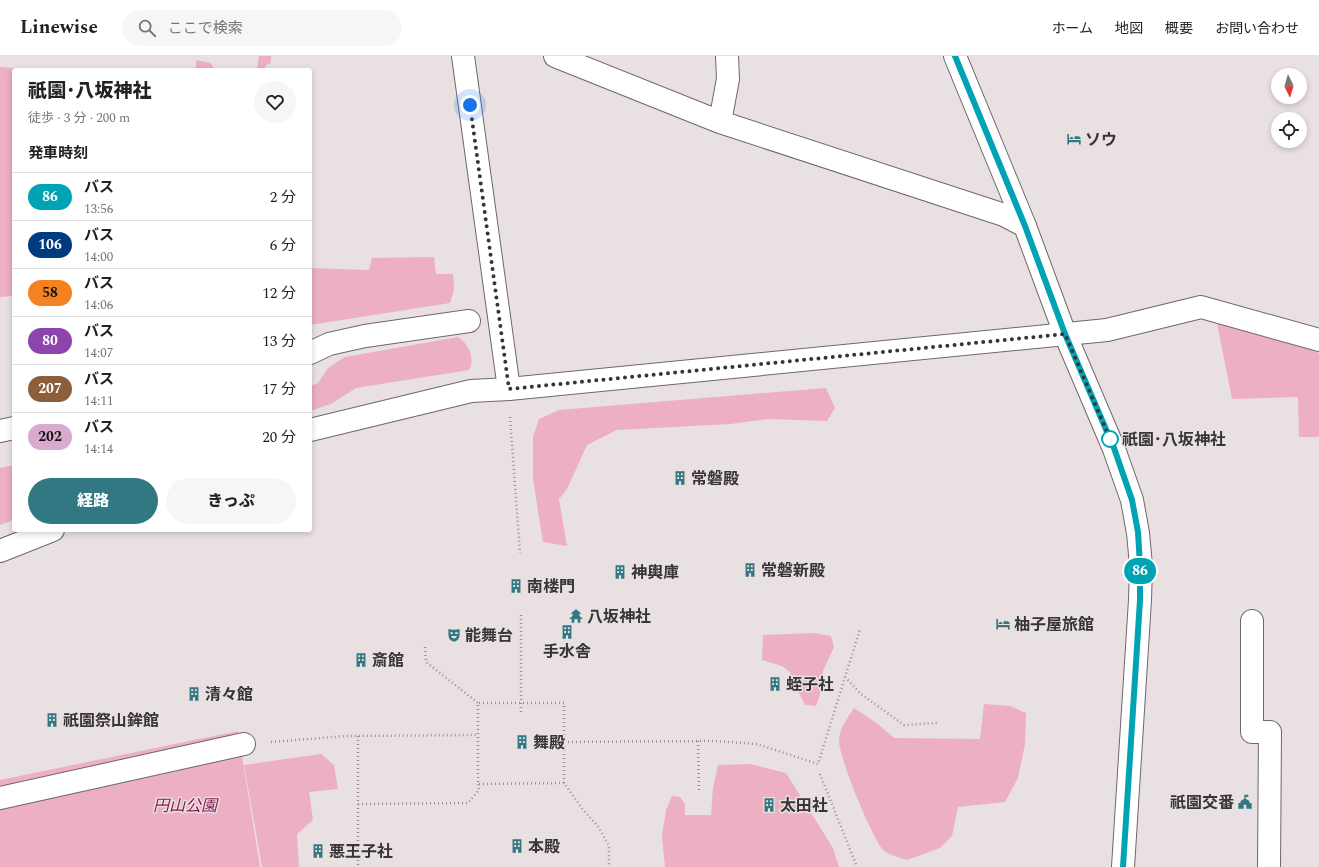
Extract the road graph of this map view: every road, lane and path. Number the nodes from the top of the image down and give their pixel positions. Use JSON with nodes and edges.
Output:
{"nodes":[{"id":1,"x":464,"y":56,"type":"edge"},
{"id":2,"x":555,"y":56,"type":"edge"},
{"id":3,"x":727,"y":56,"type":"edge"},
{"id":4,"x":955,"y":56,"type":"edge"},
{"id":5,"x":720,"y":122,"type":"junction"},
{"id":6,"x":1025,"y":226,"type":"junction"},
{"id":7,"x":469,"y":321,"type":"dead end"},
{"id":8,"x":1065,"y":334,"type":"junction"},
{"id":9,"x":1319,"y":340,"type":"edge"},
{"id":10,"x":312,"y":352,"type":"edge"},
{"id":11,"x":509,"y":389,"type":"junction"},
{"id":12,"x":12,"y":428,"type":"edge"},
{"id":13,"x":312,"y":430,"type":"edge"},
{"id":14,"x":0,"y":431,"type":"edge"},
{"id":15,"x":49,"y":532,"type":"edge"},
{"id":16,"x":0,"y":551,"type":"edge"},
{"id":17,"x":520,"y":553,"type":"dead end"},
{"id":18,"x":521,"y":615,"type":"dead end"},
{"id":19,"x":1252,"y":621,"type":"dead end"},
{"id":20,"x":860,"y":629,"type":"dead end"},
{"id":21,"x":425,"y":648,"type":"dead end"},
{"id":22,"x":845,"y":677,"type":"junction"},
{"id":23,"x":521,"y":703,"type":"junction"},
{"id":24,"x":478,"y":704,"type":"junction"},
{"id":25,"x":521,"y":714,"type":"dead end"},
{"id":26,"x":936,"y":723,"type":"dead end"},
{"id":27,"x":478,"y":735,"type":"junction"},
{"id":28,"x":358,"y":736,"type":"junction"},
{"id":29,"x":698,"y":741,"type":"junction"},
{"id":30,"x":564,"y":742,"type":"junction"},
{"id":31,"x":244,"y":744,"type":"joint"},
{"id":32,"x":820,"y":774,"type":"dead end"},
{"id":33,"x":564,"y":783,"type":"junction"},
{"id":34,"x":478,"y":784,"type":"junction"},
{"id":35,"x":698,"y":792,"type":"dead end"},
{"id":36,"x":0,"y":798,"type":"edge"},
{"id":37,"x":358,"y":804,"type":"junction"},
{"id":38,"x":358,"y":867,"type":"edge"},
{"id":39,"x":609,"y":867,"type":"edge"},
{"id":40,"x":857,"y":867,"type":"edge"},
{"id":41,"x":1123,"y":867,"type":"edge"},
{"id":42,"x":1269,"y":867,"type":"edge"}],
"edges":[{"from":1,"to":11,"type":"street"},
{"from":2,"to":5,"type":"street"},
{"from":3,"to":5,"type":"street"},
{"from":4,"to":6,"type":"street"},
{"from":5,"to":6,"type":"street"},
{"from":6,"to":8,"type":"street"},
{"from":7,"to":10,"type":"street"},
{"from":8,"to":9,"type":"street"},
{"from":8,"to":11,"type":"street"},
{"from":8,"to":41,"type":"street"},
{"from":11,"to":13,"type":"street"},
{"from":11,"to":17,"type":"path"},
{"from":12,"to":14,"type":"street"},
{"from":15,"to":16,"type":"street"},
{"from":18,"to":23,"type":"path"},
{"from":19,"to":42,"type":"street"},
{"from":20,"to":22,"type":"path"},
{"from":21,"to":24,"type":"path"},
{"from":22,"to":26,"type":"path"},
{"from":22,"to":29,"type":"path"},
{"from":23,"to":24,"type":"path"},
{"from":23,"to":25,"type":"path"},
{"from":23,"to":30,"type":"path"},
{"from":24,"to":27,"type":"path"},
{"from":27,"to":28,"type":"path"},
{"from":27,"to":34,"type":"path"},
{"from":28,"to":31,"type":"path"},
{"from":28,"to":37,"type":"path"},
{"from":29,"to":30,"type":"path"},
{"from":29,"to":35,"type":"path"},
{"from":30,"to":33,"type":"path"},
{"from":31,"to":36,"type":"street"},
{"from":32,"to":40,"type":"path"},
{"from":33,"to":34,"type":"path"},
{"from":33,"to":39,"type":"path"},
{"from":34,"to":37,"type":"path"},
{"from":37,"to":38,"type":"path"}]}
